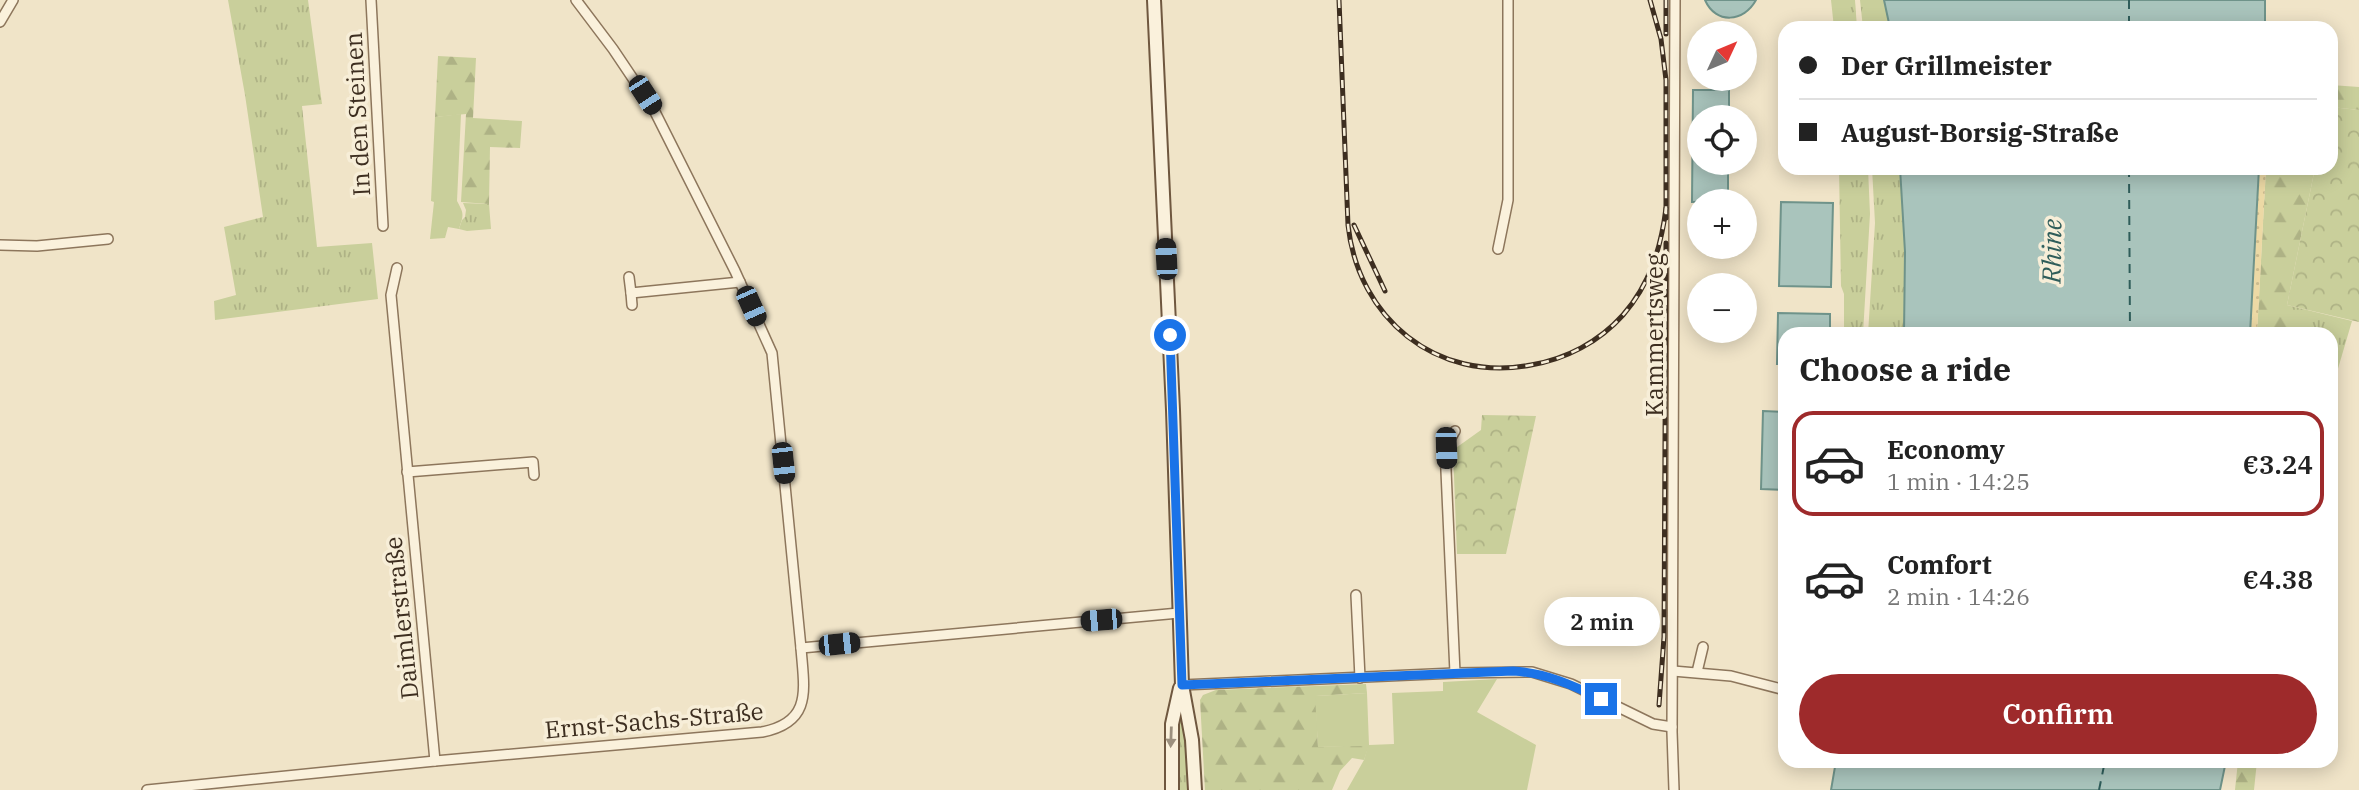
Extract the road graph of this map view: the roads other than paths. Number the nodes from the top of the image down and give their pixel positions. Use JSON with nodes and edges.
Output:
{"nodes":[{"id":1,"x":13,"y":0,"type":"edge"},
{"id":2,"x":371,"y":0,"type":"edge"},
{"id":3,"x":576,"y":0,"type":"edge"},
{"id":4,"x":1154,"y":0,"type":"edge"},
{"id":5,"x":1508,"y":0,"type":"edge"},
{"id":6,"x":1675,"y":0,"type":"edge"},
{"id":7,"x":0,"y":22,"type":"edge"},
{"id":8,"x":383,"y":226,"type":"dead end"},
{"id":9,"x":108,"y":239,"type":"dead end"},
{"id":10,"x":0,"y":245,"type":"edge"},
{"id":11,"x":1498,"y":250,"type":"dead end"},
{"id":12,"x":397,"y":268,"type":"dead end"},
{"id":13,"x":629,"y":277,"type":"dead end"},
{"id":14,"x":740,"y":282,"type":"junction"},
{"id":15,"x":631,"y":293,"type":"junction"},
{"id":16,"x":632,"y":306,"type":"dead end"},
{"id":17,"x":1455,"y":431,"type":"dead end"},
{"id":18,"x":407,"y":472,"type":"junction"},
{"id":19,"x":534,"y":475,"type":"dead end"},
{"id":20,"x":1356,"y":595,"type":"dead end"},
{"id":21,"x":1180,"y":613,"type":"junction"},
{"id":22,"x":1703,"y":647,"type":"dead end"},
{"id":23,"x":801,"y":648,"type":"junction"},
{"id":24,"x":1673,"y":671,"type":"junction"},
{"id":25,"x":1697,"y":672,"type":"junction"},
{"id":26,"x":1455,"y":673,"type":"junction"},
{"id":27,"x":1360,"y":678,"type":"junction"},
{"id":28,"x":1182,"y":685,"type":"junction"},
{"id":29,"x":1778,"y":688,"type":"edge"},
{"id":30,"x":1672,"y":727,"type":"junction"},
{"id":31,"x":435,"y":761,"type":"junction"},
{"id":32,"x":147,"y":790,"type":"edge"},
{"id":33,"x":1172,"y":790,"type":"edge"},
{"id":34,"x":1195,"y":790,"type":"edge"},
{"id":35,"x":1674,"y":790,"type":"edge"}],
"edges":[{"from":1,"to":7,"type":"street"},
{"from":2,"to":8,"type":"street","name":"In den Steinen"},
{"from":3,"to":14,"type":"street","name":"Ernst-Sachs-Straße"},
{"from":4,"to":21,"type":"main road"},
{"from":5,"to":11,"type":"street"},
{"from":6,"to":24,"type":"street","name":"Kammertsweg"},
{"from":9,"to":10,"type":"street"},
{"from":12,"to":18,"type":"street","name":"Daimlerstraße"},
{"from":13,"to":15,"type":"street"},
{"from":14,"to":15,"type":"street"},
{"from":14,"to":23,"type":"street","name":"Ernst-Sachs-Straße"},
{"from":15,"to":16,"type":"street"},
{"from":17,"to":26,"type":"street"},
{"from":18,"to":19,"type":"street"},
{"from":18,"to":31,"type":"street","name":"Daimlerstraße"},
{"from":20,"to":27,"type":"street"},
{"from":21,"to":23,"type":"street"},
{"from":21,"to":28,"type":"main road"},
{"from":22,"to":25,"type":"street"},
{"from":23,"to":31,"type":"street","name":"Ernst-Sachs-Straße"},
{"from":24,"to":25,"type":"street"},
{"from":24,"to":30,"type":"street","name":"Kammertsweg"},
{"from":25,"to":29,"type":"street"},
{"from":26,"to":27,"type":"street"},
{"from":26,"to":30,"type":"street"},
{"from":27,"to":28,"type":"street"},
{"from":28,"to":33,"type":"main road","one_way":true},
{"from":28,"to":34,"type":"main road"},
{"from":30,"to":35,"type":"street","name":"Kammertsweg"},
{"from":31,"to":32,"type":"street","name":"Ernst-Sachs-Straße"}]}
